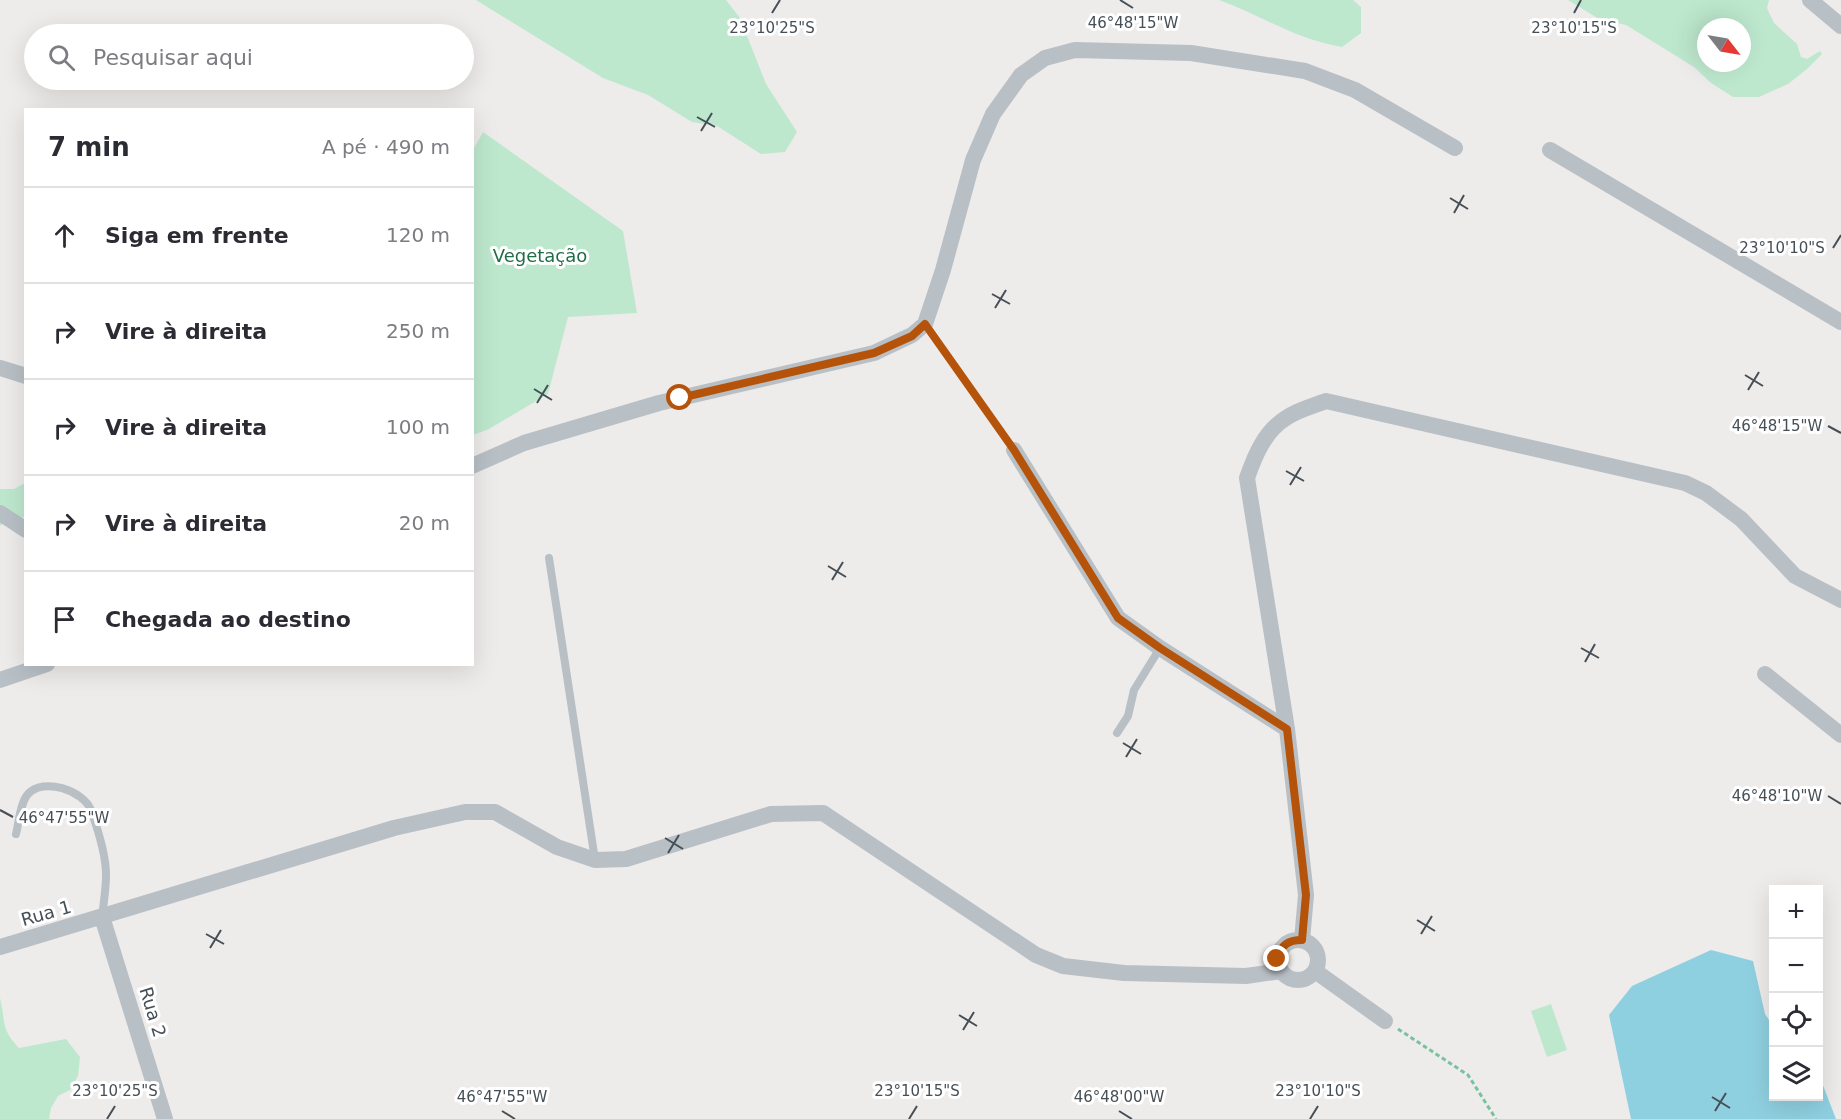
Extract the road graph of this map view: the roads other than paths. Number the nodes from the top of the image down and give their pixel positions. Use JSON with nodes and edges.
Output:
{"nodes":[{"id":1,"x":1810,"y":0,"type":"edge"},
{"id":2,"x":1841,"y":26,"type":"edge"},
{"id":3,"x":1455,"y":148,"type":"dead end"},
{"id":4,"x":1550,"y":150,"type":"dead end"},
{"id":5,"x":1841,"y":322,"type":"edge"},
{"id":6,"x":0,"y":368,"type":"edge"},
{"id":7,"x":24,"y":375,"type":"edge"},
{"id":8,"x":1014,"y":450,"type":"road end"},
{"id":9,"x":474,"y":465,"type":"edge"},
{"id":10,"x":0,"y":513,"type":"edge"},
{"id":11,"x":24,"y":529,"type":"edge"},
{"id":12,"x":549,"y":558,"type":"dead end"},
{"id":13,"x":1841,"y":600,"type":"edge"},
{"id":14,"x":1160,"y":648,"type":"junction"},
{"id":15,"x":41,"y":666,"type":"edge"},
{"id":16,"x":1765,"y":674,"type":"dead end"},
{"id":17,"x":0,"y":680,"type":"edge"},
{"id":18,"x":1287,"y":729,"type":"junction"},
{"id":19,"x":1117,"y":732,"type":"dead end"},
{"id":20,"x":1841,"y":735,"type":"edge"},
{"id":21,"x":16,"y":834,"type":"dead end"},
{"id":22,"x":595,"y":860,"type":"junction"},
{"id":23,"x":102,"y":917,"type":"junction"},
{"id":24,"x":1302,"y":940,"type":"junction"},
{"id":25,"x":0,"y":946,"type":"edge"},
{"id":26,"x":1315,"y":971,"type":"junction"},
{"id":27,"x":1281,"y":972,"type":"junction"},
{"id":28,"x":1385,"y":1021,"type":"road end"},
{"id":29,"x":165,"y":1119,"type":"edge"}],
"edges":[{"from":1,"to":2,"type":"street"},
{"from":3,"to":9,"type":"street"},
{"from":4,"to":5,"type":"street"},
{"from":6,"to":7,"type":"street"},
{"from":8,"to":14,"type":"street"},
{"from":10,"to":11,"type":"street"},
{"from":12,"to":22,"type":"lane"},
{"from":13,"to":18,"type":"street"},
{"from":14,"to":18,"type":"street"},
{"from":14,"to":19,"type":"lane"},
{"from":15,"to":17,"type":"street"},
{"from":16,"to":20,"type":"street"},
{"from":18,"to":24,"type":"street"},
{"from":21,"to":23,"type":"lane"},
{"from":22,"to":23,"type":"street","name":"Rua 1"},
{"from":22,"to":27,"type":"street"},
{"from":23,"to":25,"type":"street","name":"Rua 1"},
{"from":23,"to":29,"type":"street","name":"Rua 2"},
{"from":24,"to":26,"type":"street"},
{"from":24,"to":27,"type":"street"},
{"from":26,"to":27,"type":"street"},
{"from":26,"to":28,"type":"street"}]}
